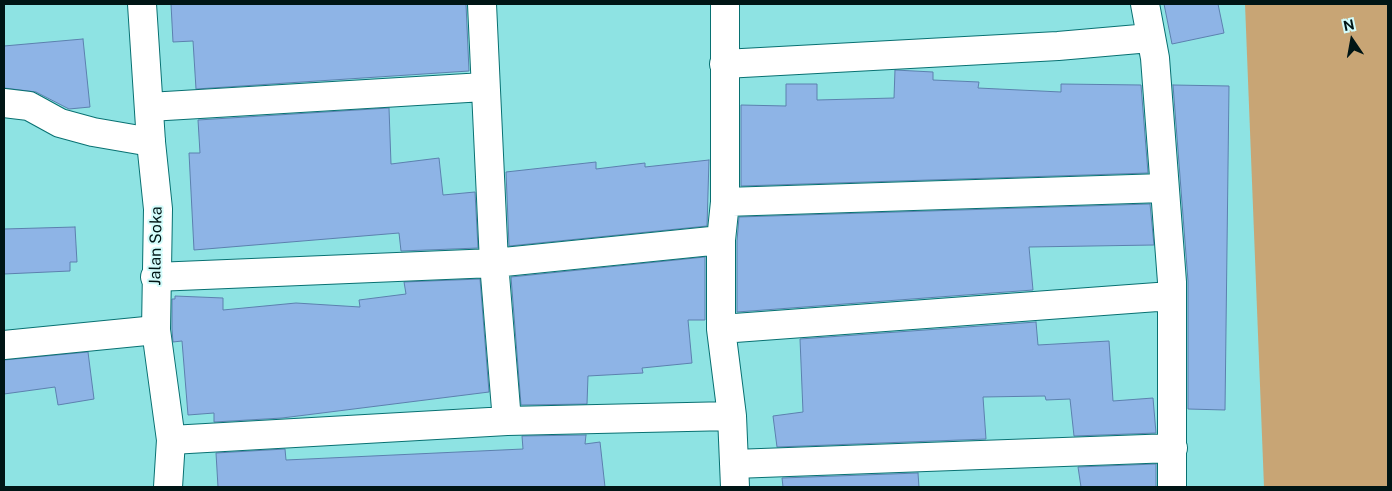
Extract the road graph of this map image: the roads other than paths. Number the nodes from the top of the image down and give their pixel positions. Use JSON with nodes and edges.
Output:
{"nodes":[{"id":1,"x":142,"y":4,"type":"edge"},
{"id":2,"x":482,"y":4,"type":"edge"},
{"id":3,"x":725,"y":4,"type":"edge"},
{"id":4,"x":1145,"y":4,"type":"edge"},
{"id":5,"x":1150,"y":38,"type":"junction"},
{"id":6,"x":724,"y":64,"type":"junction"},
{"id":7,"x":484,"y":87,"type":"junction"},
{"id":8,"x":4,"y":103,"type":"edge"},
{"id":9,"x":150,"y":107,"type":"junction"},
{"id":10,"x":151,"y":142,"type":"junction"},
{"id":11,"x":1164,"y":188,"type":"junction"},
{"id":12,"x":724,"y":202,"type":"junction"},
{"id":13,"x":721,"y":240,"type":"junction"},
{"id":14,"x":494,"y":263,"type":"junction"},
{"id":15,"x":155,"y":277,"type":"junction"},
{"id":16,"x":1171,"y":296,"type":"junction"},
{"id":17,"x":721,"y":329,"type":"junction"},
{"id":18,"x":156,"y":330,"type":"junction"},
{"id":19,"x":4,"y":345,"type":"edge"},
{"id":20,"x":732,"y":416,"type":"junction"},
{"id":21,"x":507,"y":422,"type":"junction"},
{"id":22,"x":170,"y":440,"type":"junction"},
{"id":23,"x":1173,"y":448,"type":"junction"},
{"id":24,"x":734,"y":475,"type":"edge"},
{"id":25,"x":168,"y":487,"type":"edge"},
{"id":26,"x":1172,"y":487,"type":"edge"}],
"edges":[{"from":1,"to":9,"type":"street","name":"Jalan Soka"},
{"from":2,"to":7,"type":"street"},
{"from":3,"to":6,"type":"street"},
{"from":4,"to":5,"type":"street"},
{"from":5,"to":6,"type":"street"},
{"from":5,"to":11,"type":"street"},
{"from":6,"to":12,"type":"street"},
{"from":7,"to":9,"type":"street"},
{"from":7,"to":14,"type":"street"},
{"from":8,"to":10,"type":"street"},
{"from":9,"to":10,"type":"street","name":"Jalan Soka"},
{"from":10,"to":15,"type":"street","name":"Jalan Soka"},
{"from":11,"to":12,"type":"street"},
{"from":11,"to":16,"type":"street"},
{"from":12,"to":13,"type":"street"},
{"from":13,"to":14,"type":"street"},
{"from":13,"to":17,"type":"street"},
{"from":14,"to":15,"type":"street"},
{"from":14,"to":21,"type":"street"},
{"from":15,"to":18,"type":"street","name":"Jalan Soka"},
{"from":16,"to":17,"type":"street"},
{"from":16,"to":23,"type":"street"},
{"from":17,"to":20,"type":"street"},
{"from":18,"to":19,"type":"street"},
{"from":18,"to":22,"type":"street","name":"Jalan Soka"},
{"from":20,"to":21,"type":"street"},
{"from":20,"to":24,"type":"street"},
{"from":21,"to":22,"type":"street"},
{"from":22,"to":25,"type":"street","name":"Jalan Soka"},
{"from":23,"to":24,"type":"street"},
{"from":23,"to":26,"type":"street"}]}
